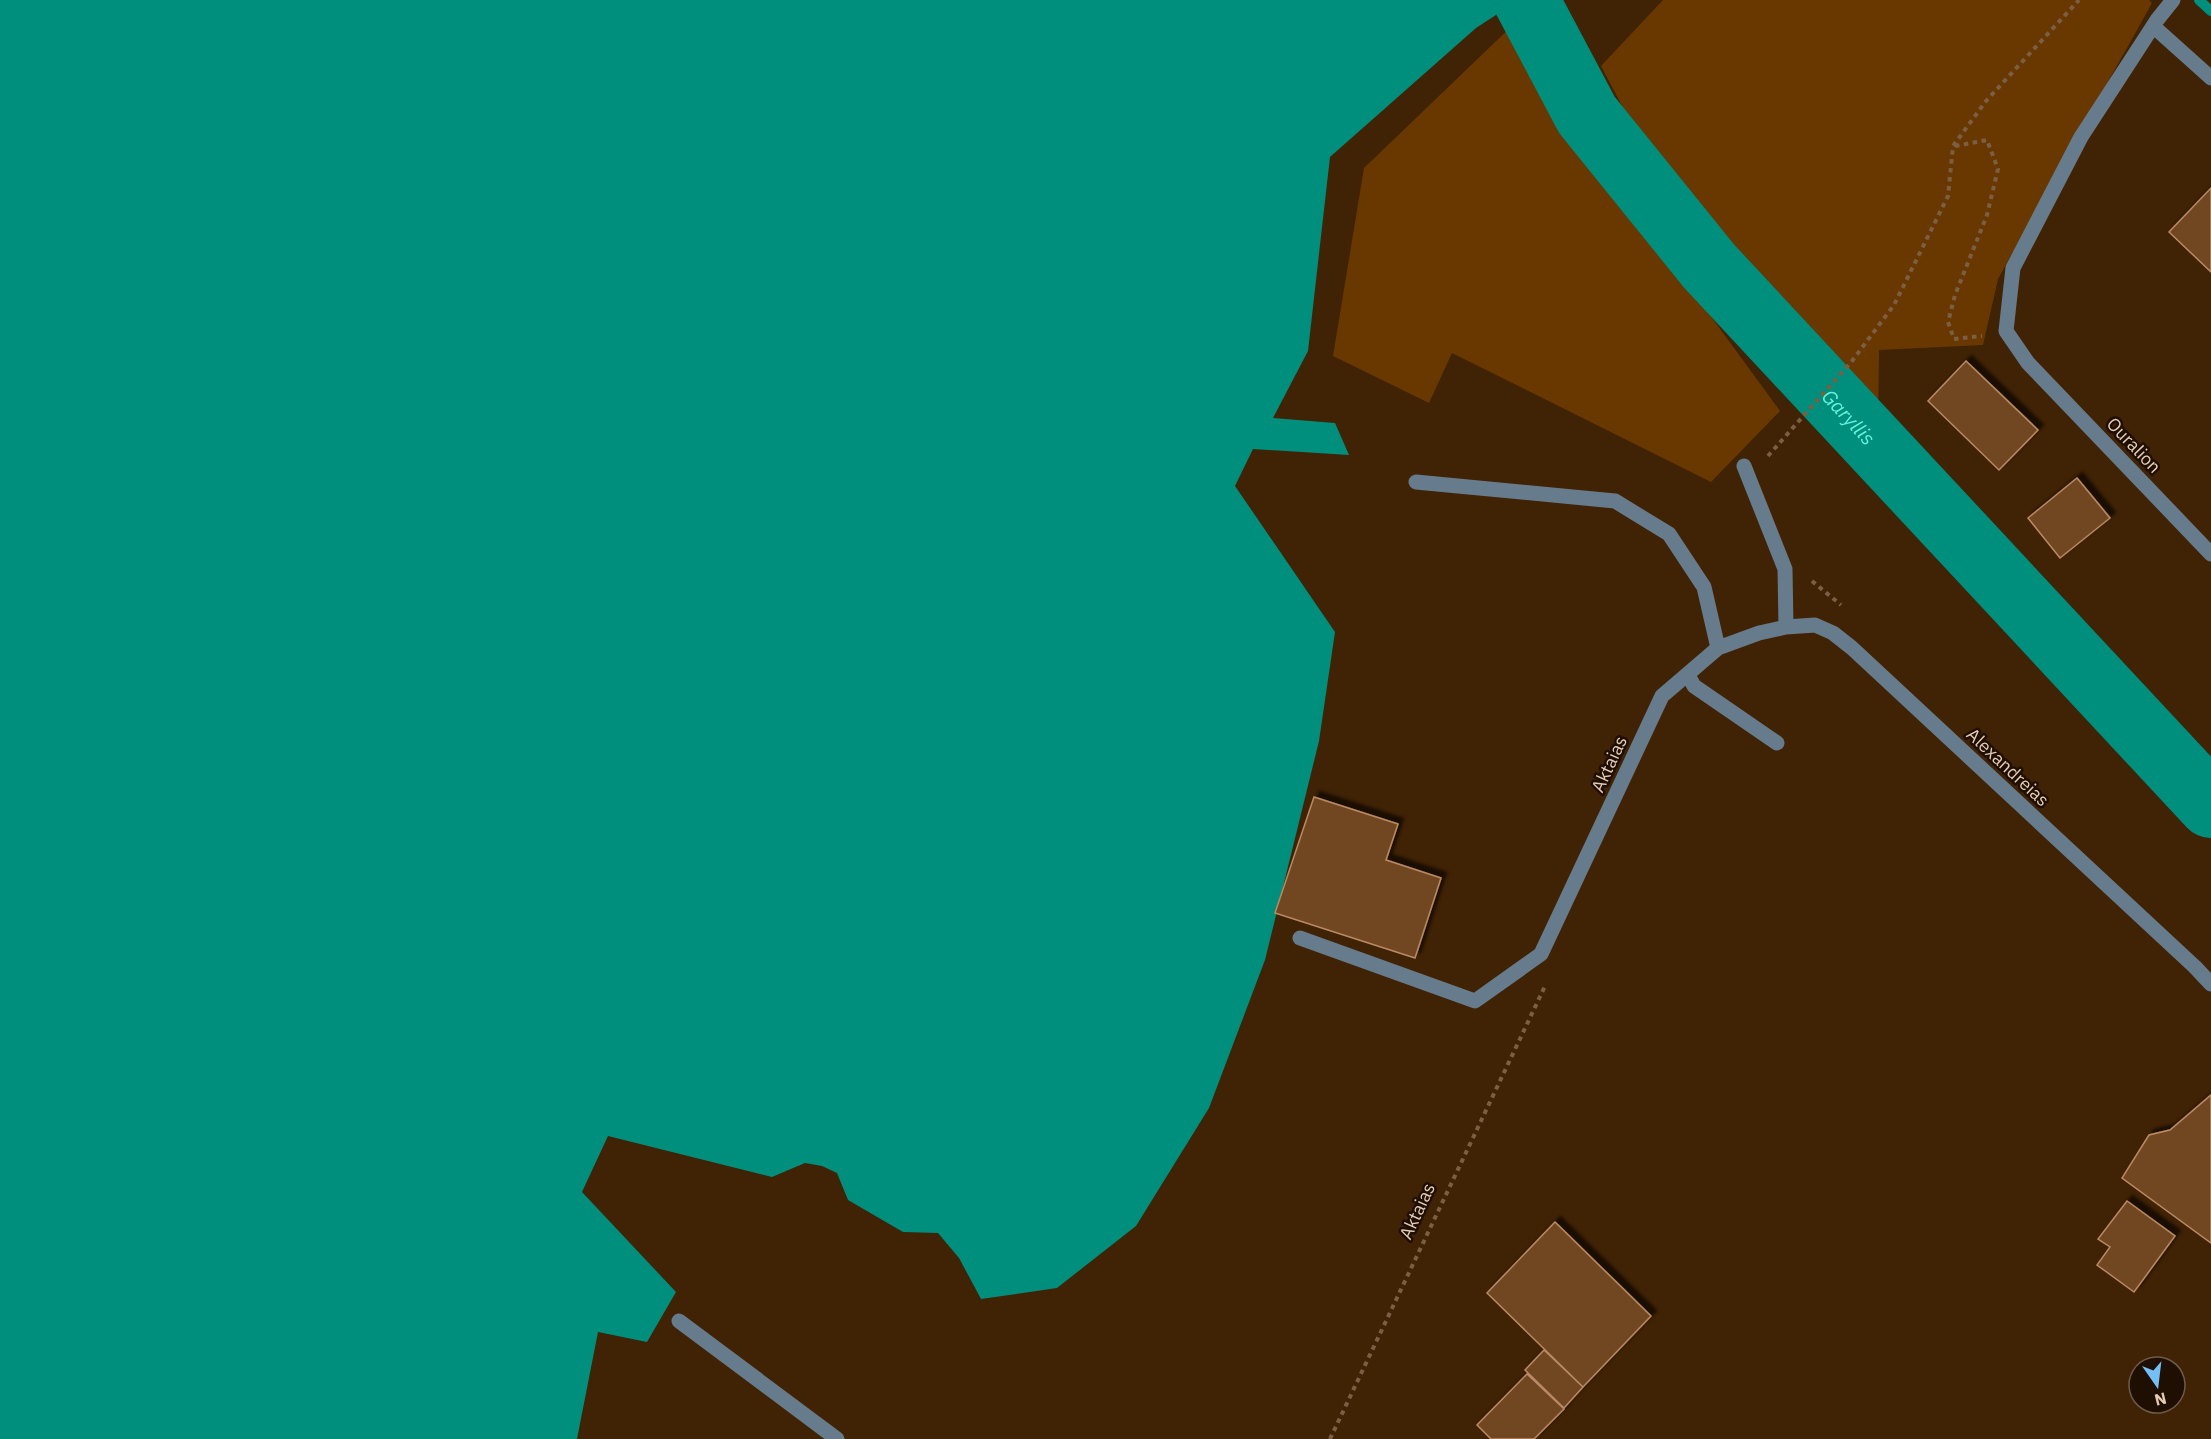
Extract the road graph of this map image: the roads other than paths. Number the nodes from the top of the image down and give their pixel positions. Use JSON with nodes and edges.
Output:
{"nodes":[{"id":1,"x":2173,"y":0,"type":"edge"},
{"id":2,"x":2153,"y":26,"type":"junction"},
{"id":3,"x":2211,"y":78,"type":"edge"},
{"id":4,"x":1744,"y":466,"type":"dead end"},
{"id":5,"x":1416,"y":482,"type":"dead end"},
{"id":6,"x":2211,"y":554,"type":"edge"},
{"id":7,"x":1786,"y":627,"type":"junction"},
{"id":8,"x":1759,"y":633,"type":"joint"},
{"id":9,"x":1718,"y":648,"type":"junction"},
{"id":10,"x":1688,"y":675,"type":"junction"},
{"id":11,"x":1777,"y":743,"type":"dead end"},
{"id":12,"x":1300,"y":938,"type":"dead end"},
{"id":13,"x":2211,"y":984,"type":"edge"},
{"id":14,"x":679,"y":1321,"type":"dead end"},
{"id":15,"x":837,"y":1439,"type":"edge"}],
"edges":[{"from":1,"to":2,"type":"street"},
{"from":2,"to":3,"type":"street"},
{"from":2,"to":6,"type":"street","name":"Ouralion"},
{"from":4,"to":7,"type":"street"},
{"from":5,"to":9,"type":"street"},
{"from":7,"to":8,"type":"street","name":"Alexandreias"},
{"from":7,"to":13,"type":"street","name":"Alexandreias"},
{"from":8,"to":9,"type":"street","name":"Aktaias"},
{"from":9,"to":10,"type":"street","name":"Aktaias"},
{"from":10,"to":11,"type":"street"},
{"from":10,"to":12,"type":"street","name":"Aktaias"},
{"from":14,"to":15,"type":"street"}]}
